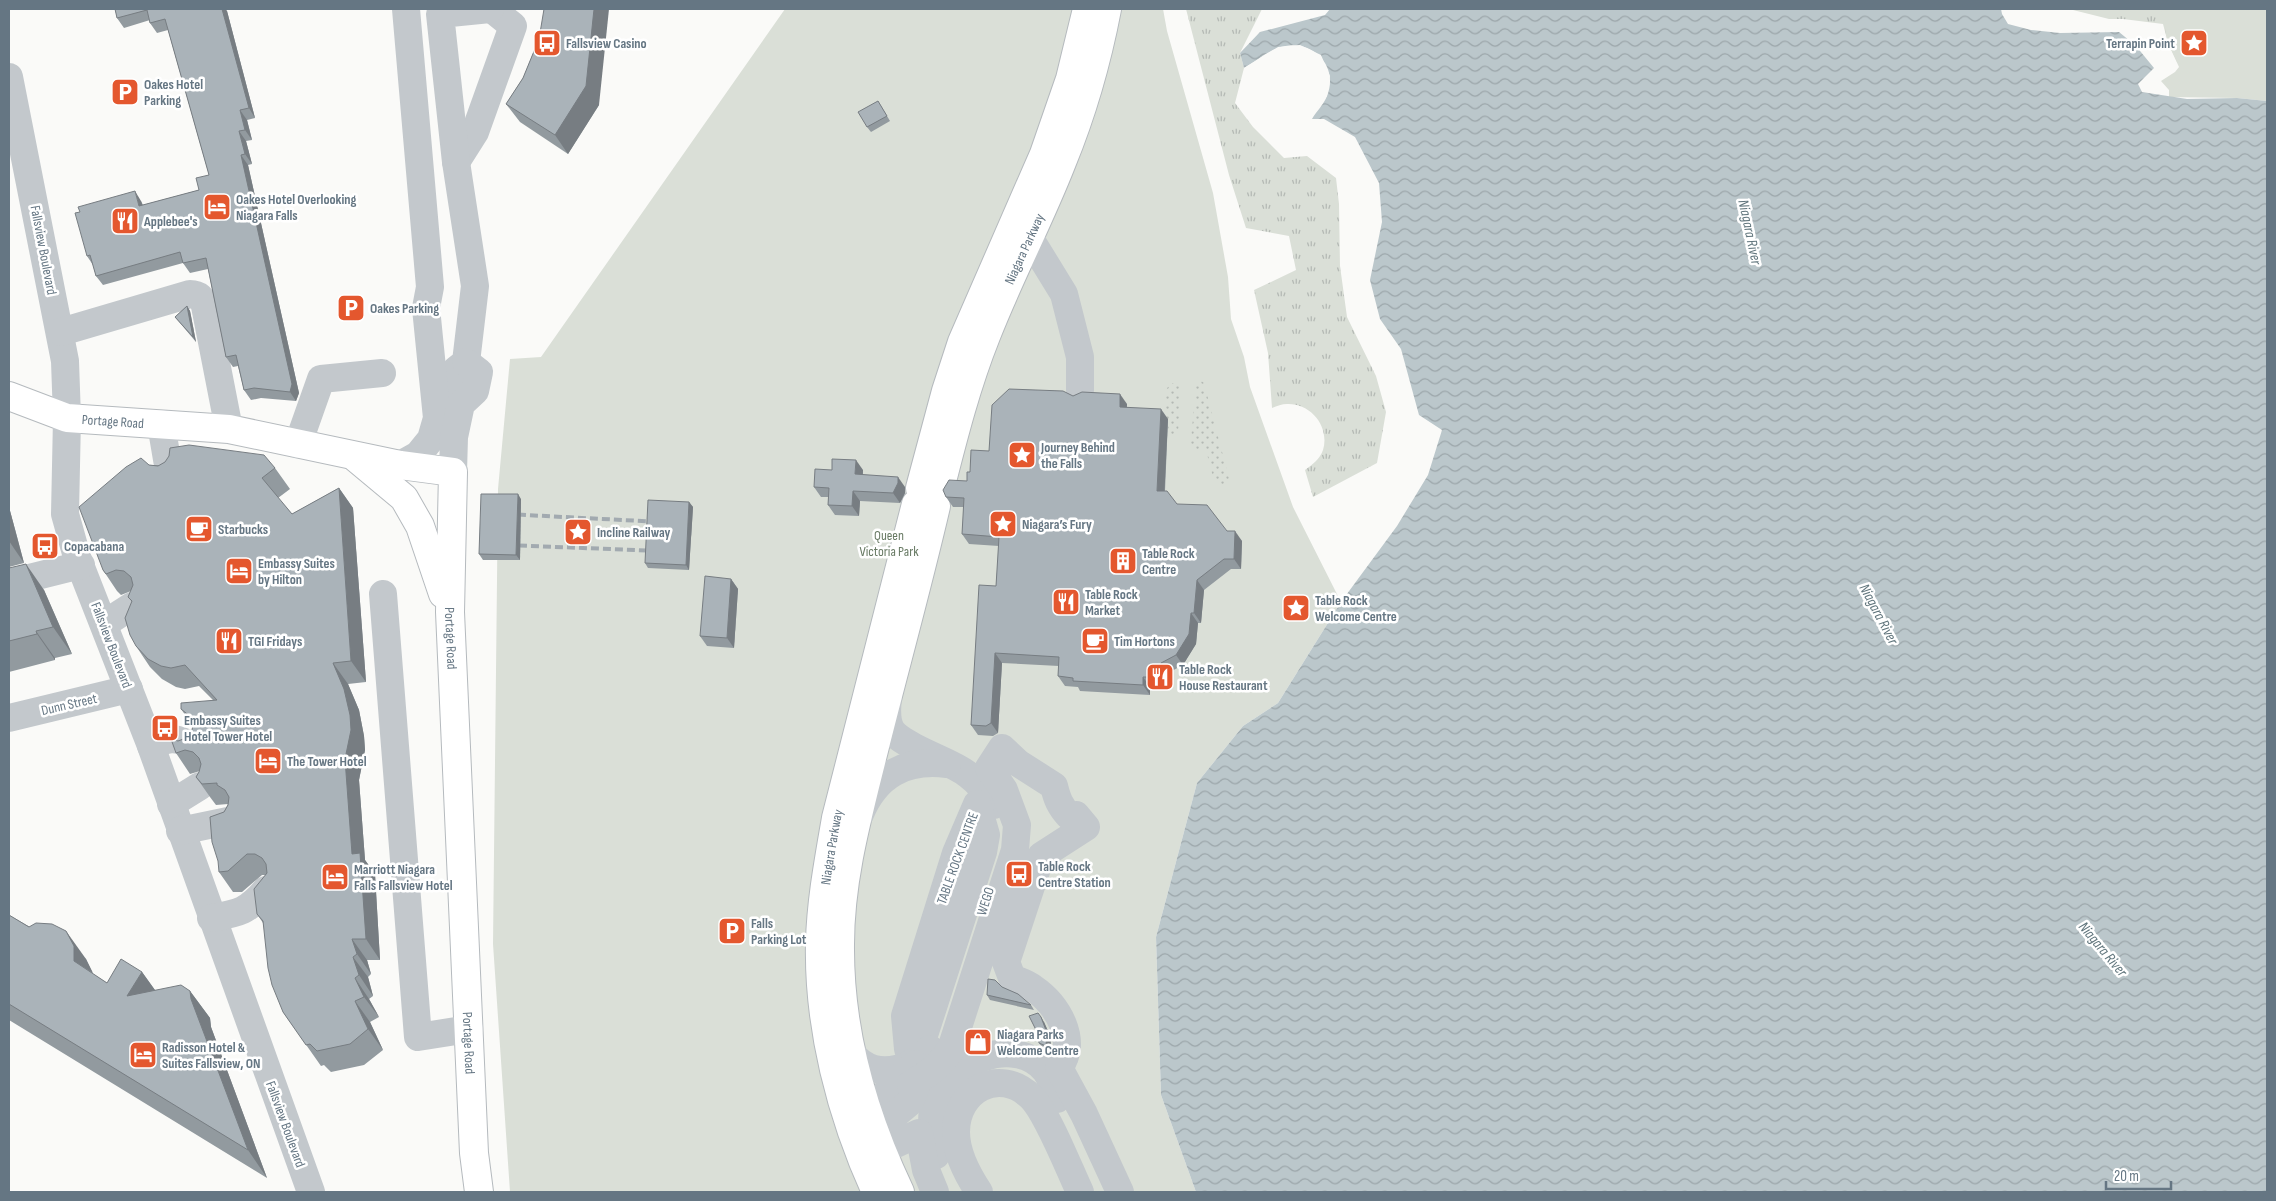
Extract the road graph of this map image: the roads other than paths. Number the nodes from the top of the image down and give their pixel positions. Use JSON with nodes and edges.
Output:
{"nodes":[{"id":1,"x":406,"y":9,"type":"edge"},
{"id":2,"x":491,"y":9,"type":"edge"},
{"id":3,"x":1087,"y":9,"type":"edge"},
{"id":4,"x":1107,"y":9,"type":"edge"},
{"id":5,"x":9,"y":76,"type":"edge"},
{"id":6,"x":456,"y":162,"type":"junction"},
{"id":7,"x":1029,"y":237,"type":"junction"},
{"id":8,"x":430,"y":287,"type":"junction"},
{"id":9,"x":61,"y":332,"type":"junction"},
{"id":10,"x":461,"y":366,"type":"junction"},
{"id":11,"x":382,"y":373,"type":"dead end"},
{"id":12,"x":1080,"y":390,"type":"dead end"},
{"id":13,"x":9,"y":396,"type":"edge"},
{"id":14,"x":67,"y":418,"type":"junction"},
{"id":15,"x":161,"y":424,"type":"junction"},
{"id":16,"x":229,"y":429,"type":"junction"},
{"id":17,"x":298,"y":444,"type":"junction"},
{"id":18,"x":354,"y":456,"type":"junction"},
{"id":19,"x":400,"y":465,"type":"junction"},
{"id":20,"x":169,"y":471,"type":"edge"},
{"id":21,"x":453,"y":472,"type":"junction"},
{"id":22,"x":928,"y":497,"type":"junction"},
{"id":23,"x":81,"y":565,"type":"junction"},
{"id":24,"x":9,"y":583,"type":"edge"},
{"id":25,"x":384,"y":594,"type":"dead end"},
{"id":26,"x":132,"y":606,"type":"edge"},
{"id":27,"x":450,"y":612,"type":"junction"},
{"id":28,"x":104,"y":624,"type":"junction"},
{"id":29,"x":129,"y":690,"type":"junction"},
{"id":30,"x":888,"y":695,"type":"junction"},
{"id":31,"x":9,"y":718,"type":"edge"},
{"id":32,"x":868,"y":734,"type":"junction"},
{"id":33,"x":906,"y":742,"type":"junction"},
{"id":34,"x":150,"y":746,"type":"junction"},
{"id":35,"x":192,"y":746,"type":"edge"},
{"id":36,"x":949,"y":764,"type":"junction"},
{"id":37,"x":200,"y":786,"type":"edge"},
{"id":38,"x":171,"y":804,"type":"junction"},
{"id":39,"x":228,"y":821,"type":"edge"},
{"id":40,"x":856,"y":822,"type":"junction"},
{"id":41,"x":180,"y":831,"type":"junction"},
{"id":42,"x":266,"y":890,"type":"edge"},
{"id":43,"x":212,"y":918,"type":"junction"},
{"id":44,"x":835,"y":1019,"type":"junction"},
{"id":45,"x":468,"y":1029,"type":"junction"},
{"id":46,"x":918,"y":1050,"type":"junction"},
{"id":47,"x":850,"y":1051,"type":"junction"},
{"id":48,"x":898,"y":1080,"type":"junction"},
{"id":49,"x":869,"y":1118,"type":"junction"},
{"id":50,"x":875,"y":1163,"type":"junction"},
{"id":51,"x":311,"y":1192,"type":"edge"},
{"id":52,"x":479,"y":1192,"type":"edge"},
{"id":53,"x":876,"y":1192,"type":"edge"},
{"id":54,"x":900,"y":1192,"type":"edge"},
{"id":55,"x":935,"y":1192,"type":"edge"},
{"id":56,"x":950,"y":1192,"type":"edge"},
{"id":57,"x":979,"y":1192,"type":"edge"},
{"id":58,"x":1080,"y":1192,"type":"edge"},
{"id":59,"x":1109,"y":1192,"type":"edge"},
{"id":60,"x":1120,"y":1192,"type":"edge"}],
"edges":[{"from":1,"to":8,"type":"street"},
{"from":2,"to":6,"type":"street"},
{"from":2,"to":6,"type":"street"},
{"from":3,"to":22,"type":"main road","name":"Niagara Parkway"},
{"from":4,"to":7,"type":"main road","name":"Niagara Parkway"},
{"from":5,"to":9,"type":"street","name":"Fallsview Boulevard"},
{"from":6,"to":10,"type":"street"},
{"from":7,"to":12,"type":"street"},
{"from":7,"to":22,"type":"main road","name":"Niagara Parkway"},
{"from":8,"to":10,"type":"street"},
{"from":8,"to":19,"type":"street"},
{"from":9,"to":14,"type":"street","name":"Fallsview Boulevard"},
{"from":9,"to":16,"type":"street"},
{"from":10,"to":21,"type":"street"},
{"from":11,"to":17,"type":"street"},
{"from":13,"to":14,"type":"main road","name":"Portage Road"},
{"from":14,"to":15,"type":"main road","name":"Portage Road"},
{"from":14,"to":23,"type":"street","name":"Fallsview Boulevard"},
{"from":15,"to":16,"type":"main road","name":"Portage Road"},
{"from":15,"to":20,"type":"street"},
{"from":16,"to":17,"type":"main road","name":"Portage Road"},
{"from":17,"to":18,"type":"main road","name":"Portage Road"},
{"from":18,"to":19,"type":"main road","name":"Portage Road"},
{"from":18,"to":27,"type":"main road"},
{"from":19,"to":21,"type":"main road","name":"Portage Road"},
{"from":21,"to":27,"type":"main road","name":"Portage Road"},
{"from":22,"to":30,"type":"main road","name":"Niagara Parkway"},
{"from":22,"to":32,"type":"main road","name":"Niagara Parkway"},
{"from":23,"to":24,"type":"street"},
{"from":23,"to":28,"type":"street","name":"Fallsview Boulevard"},
{"from":25,"to":45,"type":"street"},
{"from":26,"to":28,"type":"street"},
{"from":27,"to":45,"type":"main road","name":"Portage Road"},
{"from":28,"to":29,"type":"street","name":"Fallsview Boulevard"},
{"from":29,"to":31,"type":"street","name":"Dunn Street"},
{"from":29,"to":34,"type":"street","name":"Fallsview Boulevard"},
{"from":30,"to":32,"type":"main road","name":"Niagara Parkway"},
{"from":30,"to":33,"type":"street","name":"WEGO"},
{"from":32,"to":33,"type":"street"},
{"from":32,"to":40,"type":"main road","name":"Niagara Parkway"},
{"from":32,"to":44,"type":"main road","name":"Niagara Parkway"},
{"from":33,"to":36,"type":"street","name":"WEGO"},
{"from":34,"to":35,"type":"street"},
{"from":34,"to":38,"type":"street","name":"Fallsview Boulevard"},
{"from":36,"to":40,"type":"street","name":"WEGO"},
{"from":36,"to":46,"type":"street","name":"WEGO"},
{"from":37,"to":38,"type":"street"},
{"from":38,"to":41,"type":"street","name":"Fallsview Boulevard"},
{"from":39,"to":41,"type":"street"},
{"from":40,"to":44,"type":"main road","name":"Niagara Parkway"},
{"from":41,"to":43,"type":"street","name":"Fallsview Boulevard"},
{"from":42,"to":43,"type":"street"},
{"from":43,"to":51,"type":"street","name":"Fallsview Boulevard"},
{"from":44,"to":46,"type":"street"},
{"from":44,"to":47,"type":"main road","name":"Niagara Parkway"},
{"from":44,"to":50,"type":"main road","name":"Niagara Parkway"},
{"from":45,"to":52,"type":"main road","name":"Portage Road"},
{"from":46,"to":46,"type":"street","name":"TABLE ROCK CENTRE"},
{"from":46,"to":47,"type":"street","name":"WEGO"},
{"from":46,"to":48,"type":"street"},
{"from":47,"to":49,"type":"main road","name":"Niagara Parkway"},
{"from":48,"to":49,"type":"street"},
{"from":48,"to":50,"type":"street"},
{"from":49,"to":50,"type":"main road","name":"Niagara Parkway"},
{"from":50,"to":53,"type":"main road","name":"Niagara Parkway"},
{"from":50,"to":54,"type":"main road","name":"Niagara Parkway"},
{"from":55,"to":60,"type":"street"},
{"from":56,"to":59,"type":"street"},
{"from":57,"to":58,"type":"street"}]}
